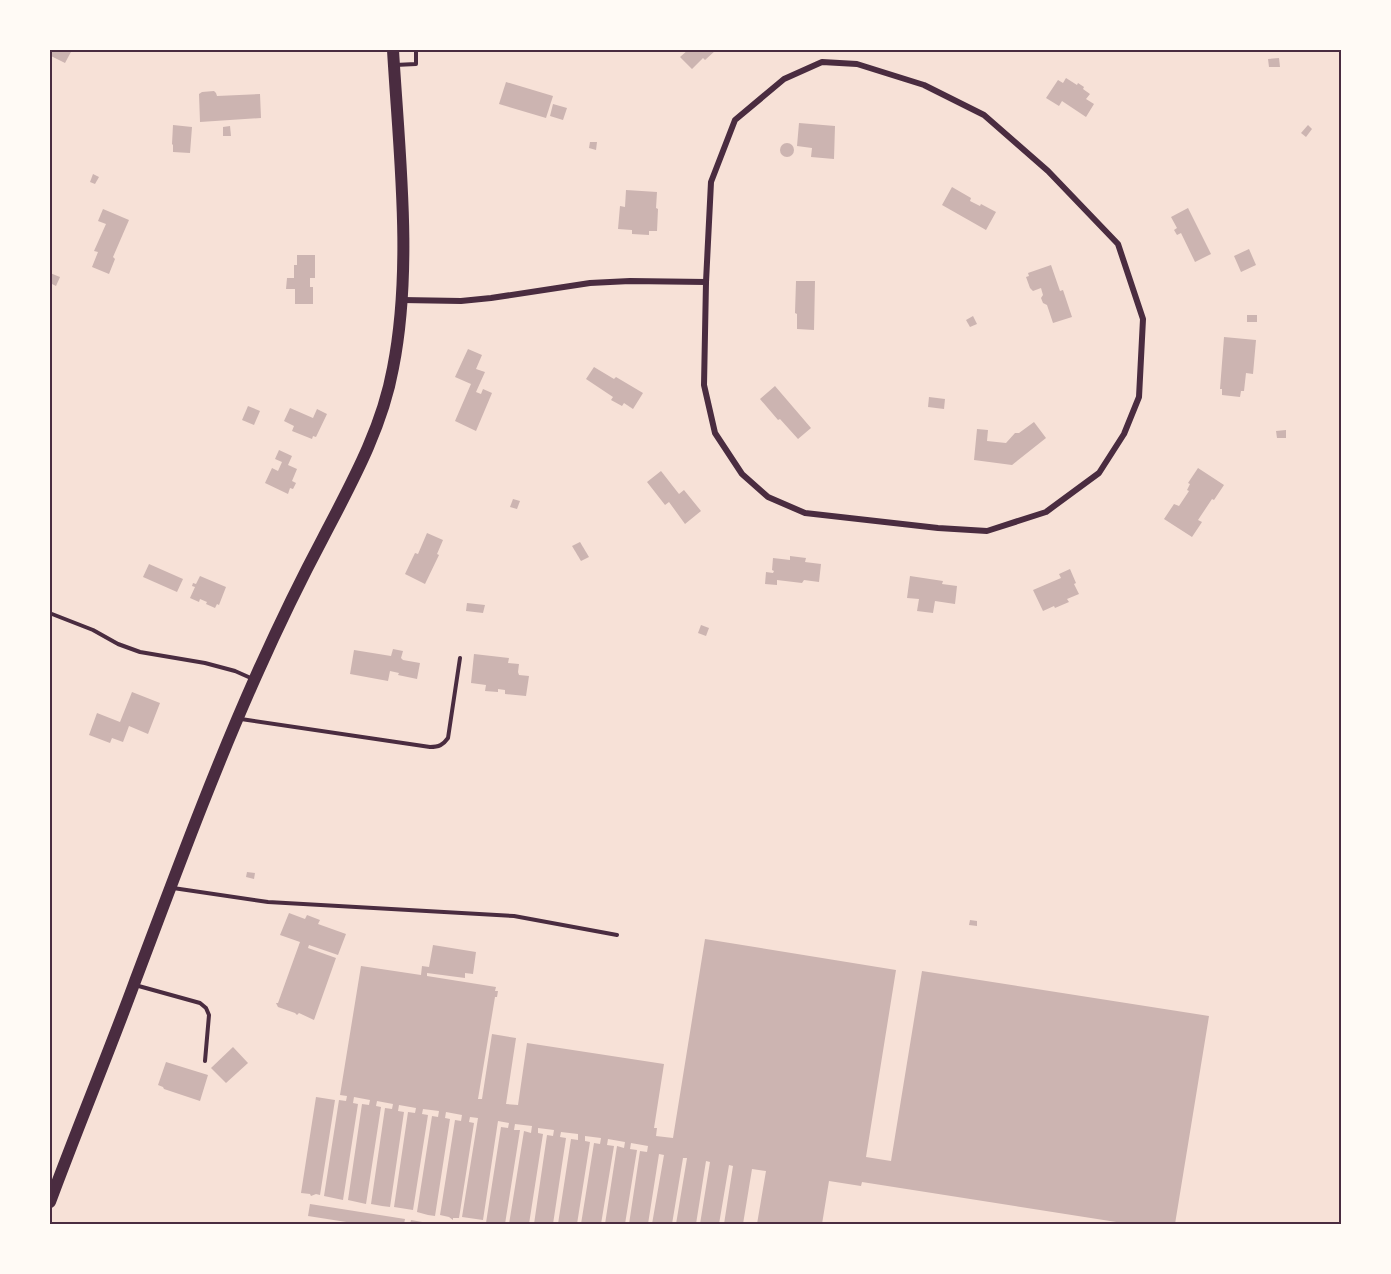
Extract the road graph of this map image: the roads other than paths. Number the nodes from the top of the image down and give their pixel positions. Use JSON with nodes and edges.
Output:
{"nodes":[{"id":1,"x":393,"y":50,"type":"edge"},
{"id":2,"x":416,"y":50,"type":"edge"},
{"id":3,"x":394,"y":65,"type":"junction"},
{"id":4,"x":706,"y":282,"type":"junction"},
{"id":5,"x":402,"y":300,"type":"junction"},
{"id":6,"x":52,"y":614,"type":"dead end"},
{"id":7,"x":460,"y":658,"type":"dead end"},
{"id":8,"x":254,"y":679,"type":"junction"},
{"id":9,"x":237,"y":719,"type":"junction"},
{"id":10,"x":169,"y":888,"type":"junction"},
{"id":11,"x":617,"y":935,"type":"dead end"},
{"id":12,"x":134,"y":985,"type":"junction"},
{"id":13,"x":205,"y":1061,"type":"dead end"},
{"id":14,"x":50,"y":1202,"type":"edge"}],
"edges":[{"from":1,"to":3,"type":"main road"},
{"from":2,"to":3,"type":"lane"},
{"from":3,"to":5,"type":"main road"},
{"from":4,"to":4,"type":"street"},
{"from":4,"to":5,"type":"street"},
{"from":5,"to":8,"type":"main road"},
{"from":6,"to":8,"type":"lane"},
{"from":7,"to":9,"type":"lane"},
{"from":8,"to":9,"type":"main road"},
{"from":9,"to":10,"type":"main road"},
{"from":10,"to":11,"type":"lane"},
{"from":10,"to":12,"type":"main road"},
{"from":12,"to":13,"type":"lane"},
{"from":12,"to":14,"type":"main road"}]}
